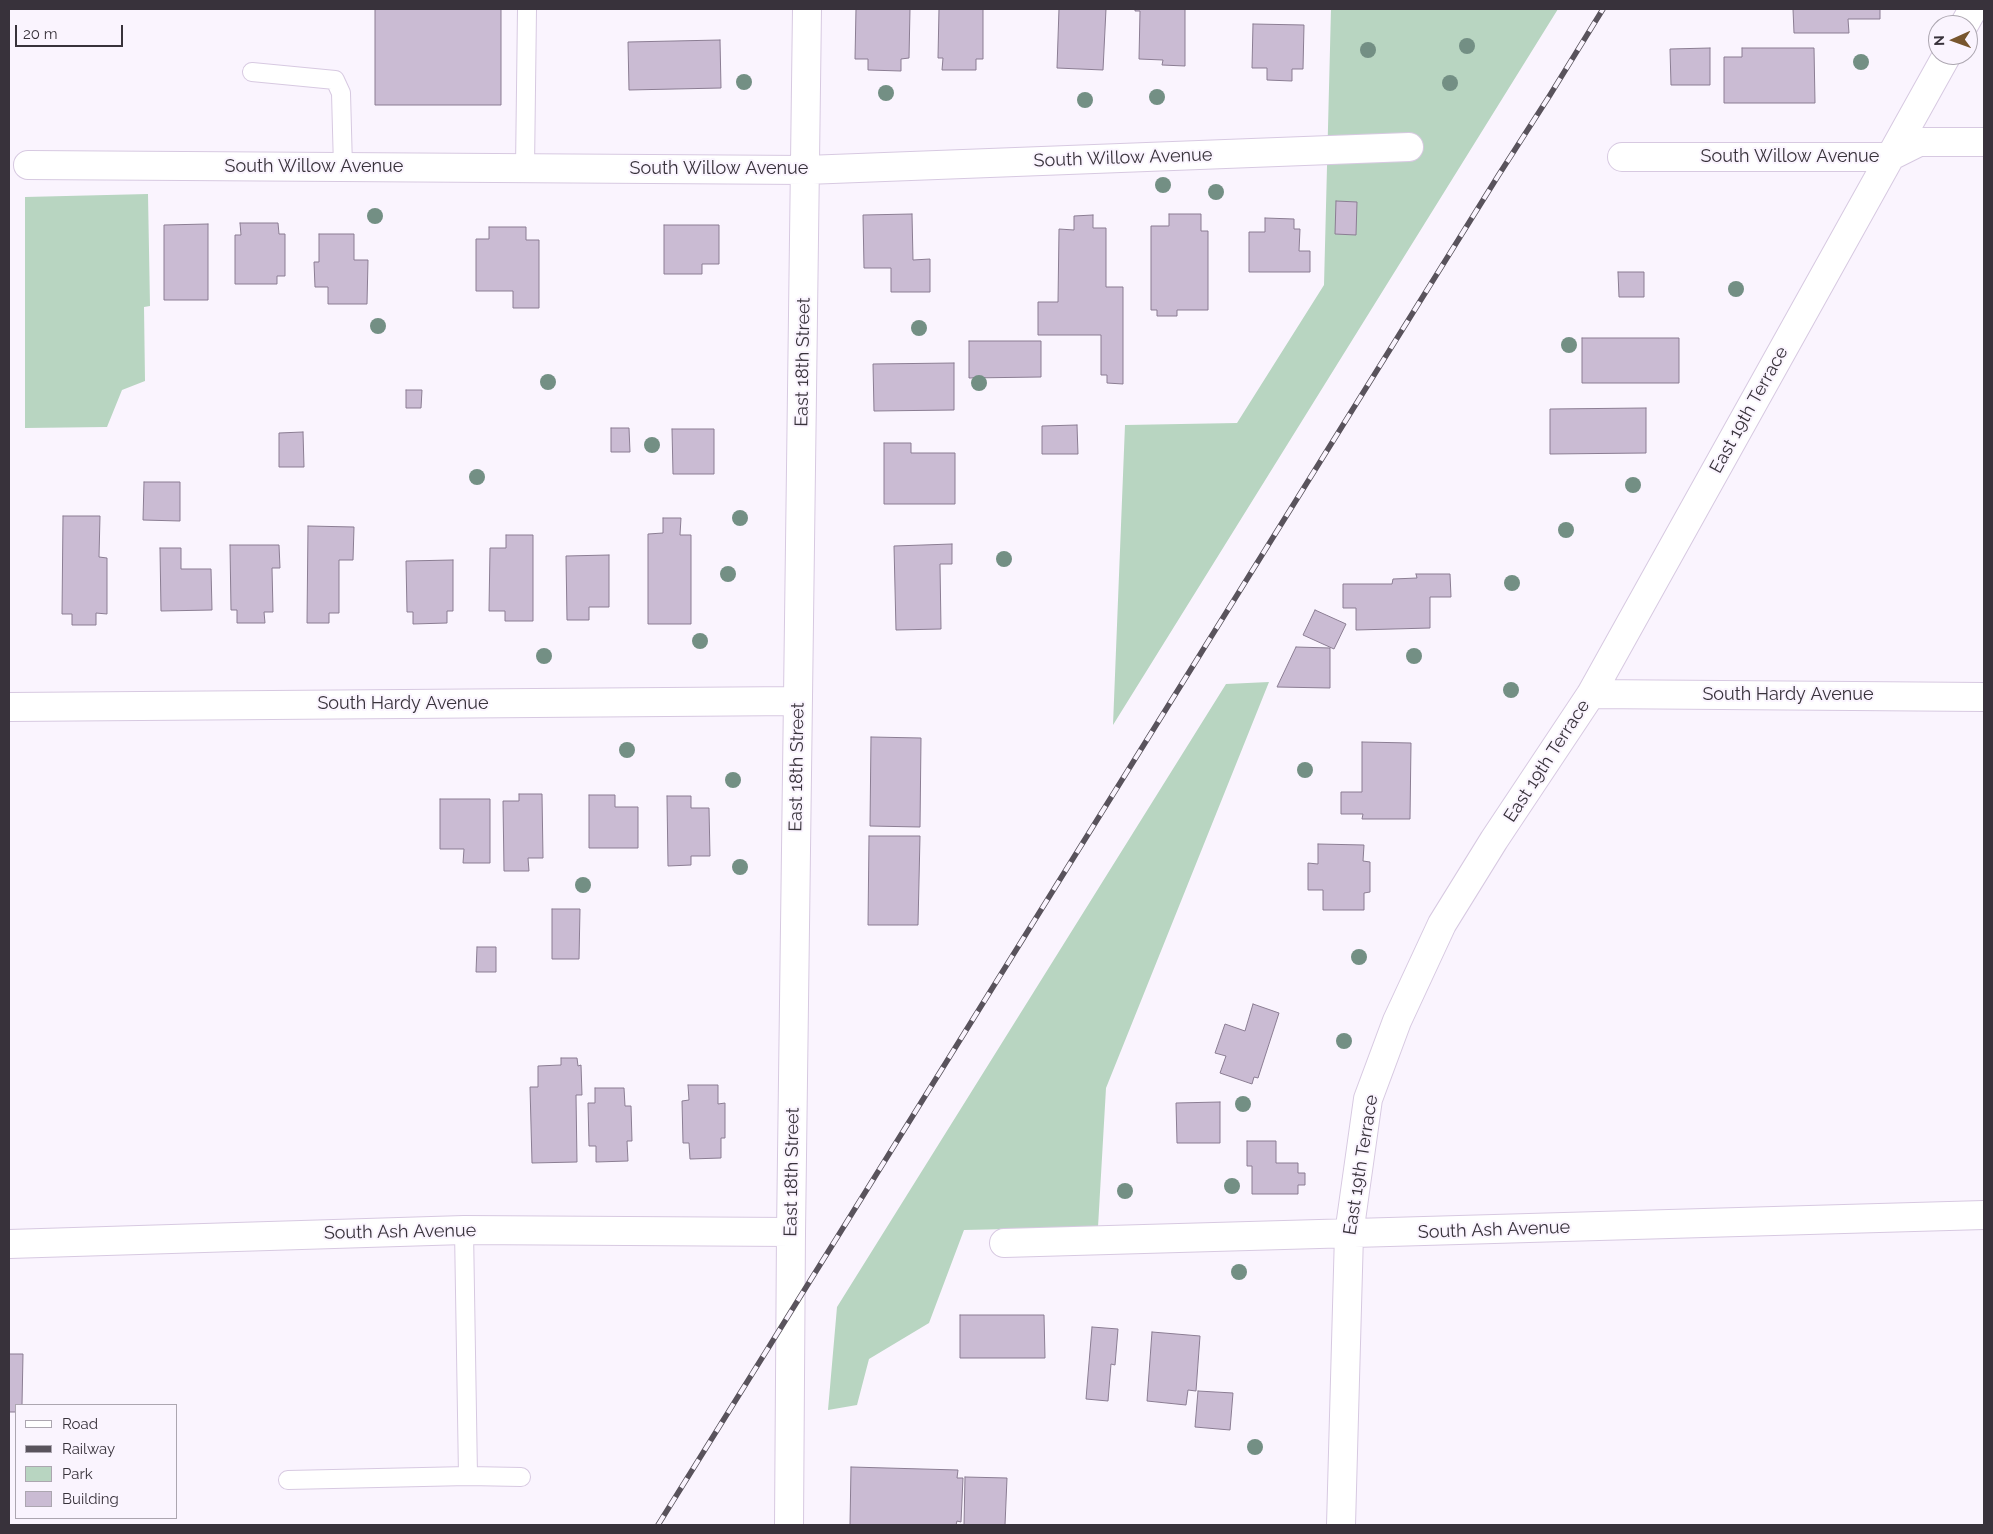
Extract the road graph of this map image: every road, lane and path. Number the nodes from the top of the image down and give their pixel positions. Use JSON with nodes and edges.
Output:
{"nodes":[{"id":1,"x":528,"y":9,"type":"edge"},
{"id":2,"x":807,"y":9,"type":"edge"},
{"id":3,"x":1941,"y":65,"type":"edge"},
{"id":4,"x":252,"y":72,"type":"dead end"},
{"id":5,"x":1984,"y":142,"type":"edge"},
{"id":6,"x":1409,"y":147,"type":"dead end"},
{"id":7,"x":1622,"y":157,"type":"dead end"},
{"id":8,"x":1889,"y":157,"type":"junction"},
{"id":9,"x":28,"y":164,"type":"dead end"},
{"id":10,"x":343,"y":167,"type":"junction"},
{"id":11,"x":525,"y":168,"type":"junction"},
{"id":12,"x":806,"y":170,"type":"junction"},
{"id":13,"x":1591,"y":694,"type":"junction"},
{"id":14,"x":1984,"y":697,"type":"edge"},
{"id":15,"x":798,"y":701,"type":"junction"},
{"id":16,"x":9,"y":707,"type":"edge"},
{"id":17,"x":1984,"y":1215,"type":"edge"},
{"id":18,"x":464,"y":1230,"type":"junction"},
{"id":19,"x":791,"y":1232,"type":"junction"},
{"id":20,"x":1349,"y":1234,"type":"junction"},
{"id":21,"x":1004,"y":1243,"type":"dead end"},
{"id":22,"x":9,"y":1244,"type":"edge"},
{"id":23,"x":468,"y":1476,"type":"junction"},
{"id":24,"x":521,"y":1477,"type":"dead end"},
{"id":25,"x":288,"y":1480,"type":"dead end"},
{"id":26,"x":789,"y":1525,"type":"edge"},
{"id":27,"x":1341,"y":1525,"type":"edge"}],
"edges":[{"from":1,"to":11,"type":"lane"},
{"from":2,"to":12,"type":"street","name":"East 18th Street"},
{"from":3,"to":8,"type":"street","name":"East 19th Terrace"},
{"from":4,"to":10,"type":"lane"},
{"from":5,"to":8,"type":"street","name":"South Willow Avenue"},
{"from":6,"to":12,"type":"street","name":"South Willow Avenue"},
{"from":7,"to":8,"type":"street","name":"South Willow Avenue"},
{"from":8,"to":13,"type":"street","name":"East 19th Terrace"},
{"from":9,"to":10,"type":"street","name":"South Willow Avenue"},
{"from":10,"to":11,"type":"street","name":"South Willow Avenue"},
{"from":11,"to":12,"type":"street","name":"South Willow Avenue"},
{"from":12,"to":15,"type":"street","name":"East 18th Street"},
{"from":13,"to":14,"type":"street","name":"South Hardy Avenue"},
{"from":13,"to":20,"type":"street","name":"East 19th Terrace"},
{"from":15,"to":16,"type":"street","name":"South Hardy Avenue"},
{"from":15,"to":19,"type":"street","name":"East 18th Street"},
{"from":17,"to":20,"type":"street","name":"South Ash Avenue"},
{"from":18,"to":19,"type":"street","name":"South Ash Avenue"},
{"from":18,"to":22,"type":"street","name":"South Ash Avenue"},
{"from":18,"to":23,"type":"lane"},
{"from":19,"to":26,"type":"street","name":"East 18th Street"},
{"from":20,"to":21,"type":"street","name":"South Ash Avenue"},
{"from":20,"to":27,"type":"street","name":"East 19th Terrace"},
{"from":23,"to":24,"type":"lane"},
{"from":23,"to":25,"type":"lane"}]}
